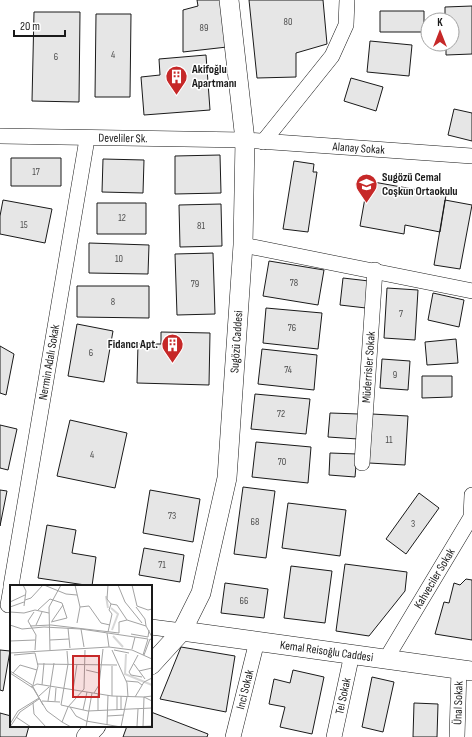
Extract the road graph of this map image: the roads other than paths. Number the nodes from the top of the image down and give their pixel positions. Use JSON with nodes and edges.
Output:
{"nodes":[{"id":1,"x":229,"y":0,"type":"edge"},
{"id":2,"x":347,"y":0,"type":"edge"},
{"id":3,"x":0,"y":136,"type":"edge"},
{"id":4,"x":87,"y":139,"type":"junction"},
{"id":5,"x":254,"y":141,"type":"junction"},
{"id":6,"x":472,"y":156,"type":"edge"},
{"id":7,"x":243,"y":245,"type":"junction"},
{"id":8,"x":375,"y":270,"type":"junction"},
{"id":9,"x":472,"y":291,"type":"edge"},
{"id":10,"x":362,"y":464,"type":"dead end"},
{"id":11,"x":472,"y":495,"type":"edge"},
{"id":12,"x":11,"y":585,"type":"edge"},
{"id":13,"x":10,"y":591,"type":"edge"},
{"id":14,"x":6,"y":605,"type":"edge"},
{"id":15,"x":152,"y":627,"type":"edge"},
{"id":16,"x":182,"y":631,"type":"junction"},
{"id":17,"x":257,"y":641,"type":"junction"},
{"id":18,"x":352,"y":654,"type":"junction"},
{"id":19,"x":386,"y":659,"type":"junction"},
{"id":20,"x":152,"y":664,"type":"edge"},
{"id":21,"x":466,"y":670,"type":"edge"},
{"id":22,"x":95,"y":727,"type":"edge"},
{"id":23,"x":86,"y":737,"type":"edge"},
{"id":24,"x":233,"y":737,"type":"edge"},
{"id":25,"x":334,"y":737,"type":"edge"},
{"id":26,"x":457,"y":737,"type":"edge"}],
"edges":[{"from":1,"to":5,"type":"street","name":"Sugözü Caddesi"},
{"from":2,"to":5,"type":"street"},
{"from":3,"to":4,"type":"street","name":"Develiler Sk."},
{"from":4,"to":5,"type":"street","name":"Develiler Sk."},
{"from":4,"to":12,"type":"street","name":"Nermin Adalı Sokak"},
{"from":5,"to":6,"type":"street","name":"Alanay Sokak"},
{"from":5,"to":7,"type":"street","name":"Sugözü Caddesi"},
{"from":7,"to":8,"type":"street"},
{"from":7,"to":16,"type":"street","name":"Sugözü Caddesi"},
{"from":8,"to":9,"type":"street"},
{"from":8,"to":10,"type":"street","name":"Müderrisler Sokak"},
{"from":11,"to":19,"type":"street","name":"Kahveciler Sokak"},
{"from":13,"to":14,"type":"street","name":"Nermin Adalı Sokak"},
{"from":15,"to":16,"type":"street"},
{"from":16,"to":17,"type":"street","name":"Kemal Reisoğlu Caddesi"},
{"from":16,"to":20,"type":"street","name":"Sugözü Caddesi"},
{"from":17,"to":18,"type":"street","name":"Kemal Reisoğlu Caddesi"},
{"from":17,"to":24,"type":"street","name":"Inci Sokak"},
{"from":18,"to":19,"type":"street","name":"Kemal Reisoğlu Caddesi"},
{"from":18,"to":25,"type":"street","name":"Tel Sokak"},
{"from":19,"to":21,"type":"street","name":"Kemal Reisoğlu Caddesi"},
{"from":21,"to":26,"type":"street","name":"Ünal Sokak"},
{"from":22,"to":23,"type":"street"}]}
